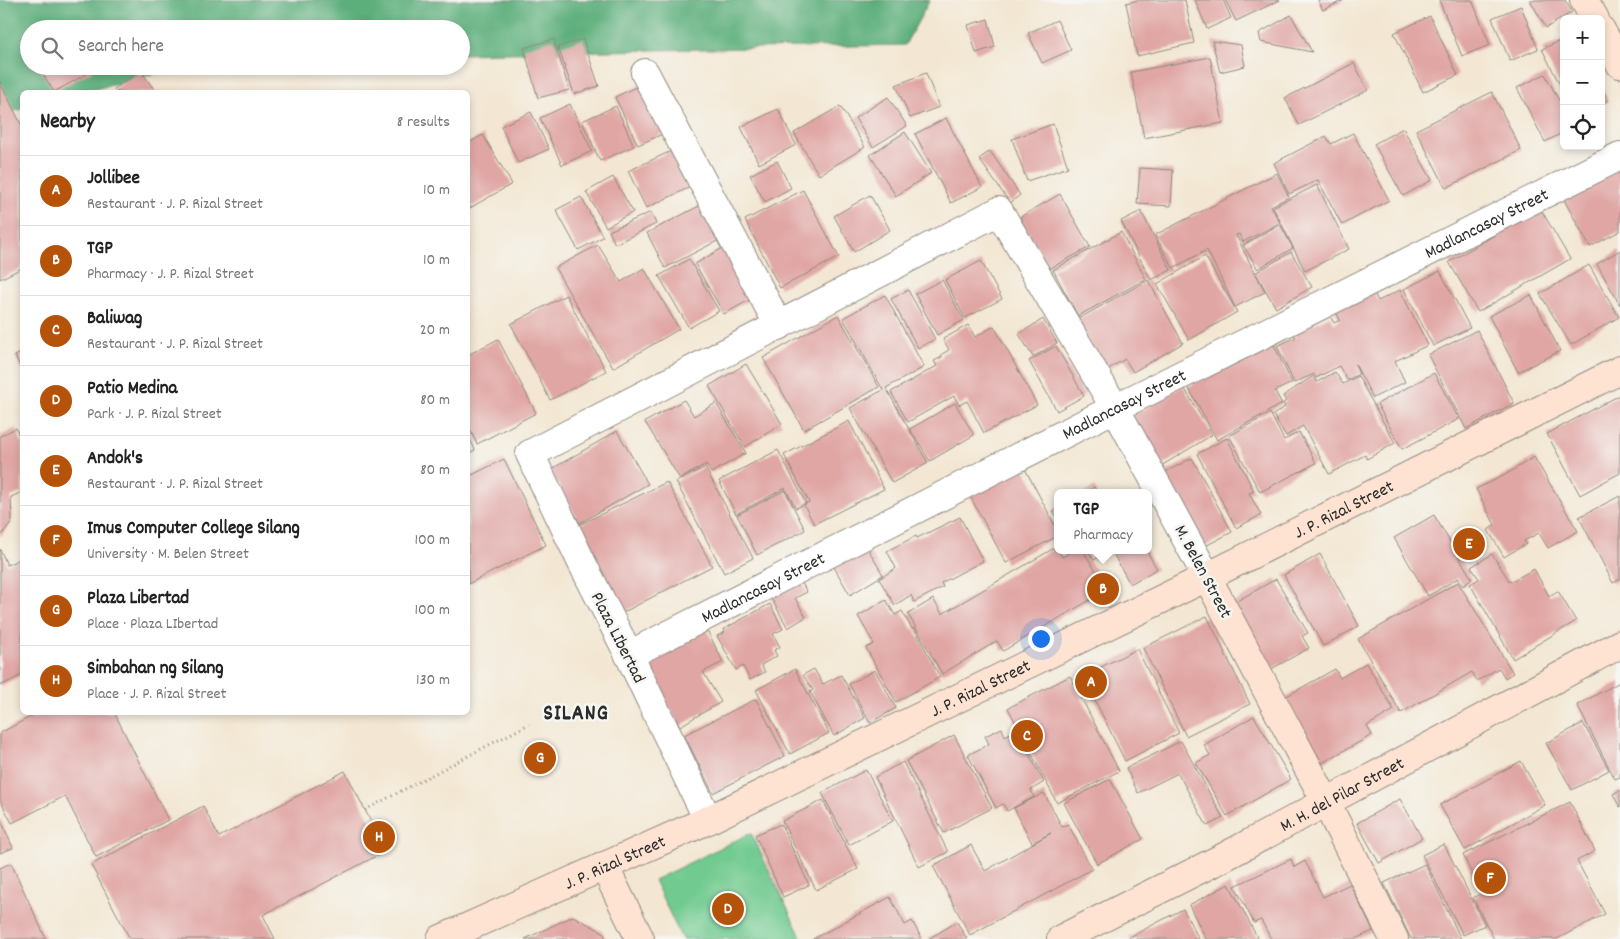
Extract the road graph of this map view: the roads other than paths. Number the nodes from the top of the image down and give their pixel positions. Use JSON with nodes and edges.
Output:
{"nodes":[{"id":1,"x":1584,"y":0,"type":"edge"},
{"id":2,"x":1593,"y":15,"type":"edge"},
{"id":3,"x":1605,"y":37,"type":"edge"},
{"id":4,"x":1620,"y":64,"type":"edge"},
{"id":5,"x":645,"y":73,"type":"dead end"},
{"id":6,"x":1620,"y":156,"type":"edge"},
{"id":7,"x":779,"y":326,"type":"junction"},
{"id":8,"x":1620,"y":370,"type":"edge"},
{"id":9,"x":1116,"y":408,"type":"junction"},
{"id":10,"x":1207,"y":577,"type":"junction"},
{"id":11,"x":1620,"y":644,"type":"edge"},
{"id":12,"x":629,"y":655,"type":"junction"},
{"id":13,"x":1326,"y":802,"type":"junction"},
{"id":14,"x":708,"y":820,"type":"junction"},
{"id":15,"x":604,"y":866,"type":"junction"},
{"id":16,"x":440,"y":939,"type":"edge"},
{"id":17,"x":640,"y":939,"type":"edge"},
{"id":18,"x":1061,"y":939,"type":"edge"},
{"id":19,"x":1394,"y":939,"type":"edge"}],
"edges":[{"from":1,"to":2,"type":"main road"},
{"from":3,"to":4,"type":"main road"},
{"from":5,"to":7,"type":"street"},
{"from":6,"to":9,"type":"street","name":"Madlancasay Street"},
{"from":7,"to":9,"type":"street","name":"M. Belen Street"},
{"from":7,"to":12,"type":"street","name":"Plaza LIbertad"},
{"from":8,"to":10,"type":"main road","name":"J. P. Rizal Street"},
{"from":9,"to":10,"type":"street","name":"M. Belen Street"},
{"from":9,"to":12,"type":"street","name":"Madlancasay Street"},
{"from":10,"to":13,"type":"main road","name":"M. Belen Street"},
{"from":10,"to":14,"type":"main road","name":"J. P. Rizal Street"},
{"from":11,"to":13,"type":"main road","name":"M. H. del Pilar Street"},
{"from":12,"to":14,"type":"street","name":"Plaza LIbertad"},
{"from":13,"to":18,"type":"main road","name":"M. H. del Pilar Street"},
{"from":13,"to":19,"type":"main road","name":"M. Belen Street"},
{"from":14,"to":15,"type":"main road","name":"J. P. Rizal Street"},
{"from":15,"to":16,"type":"main road","name":"J. P. Rizal Street"},
{"from":15,"to":17,"type":"main road"}]}
